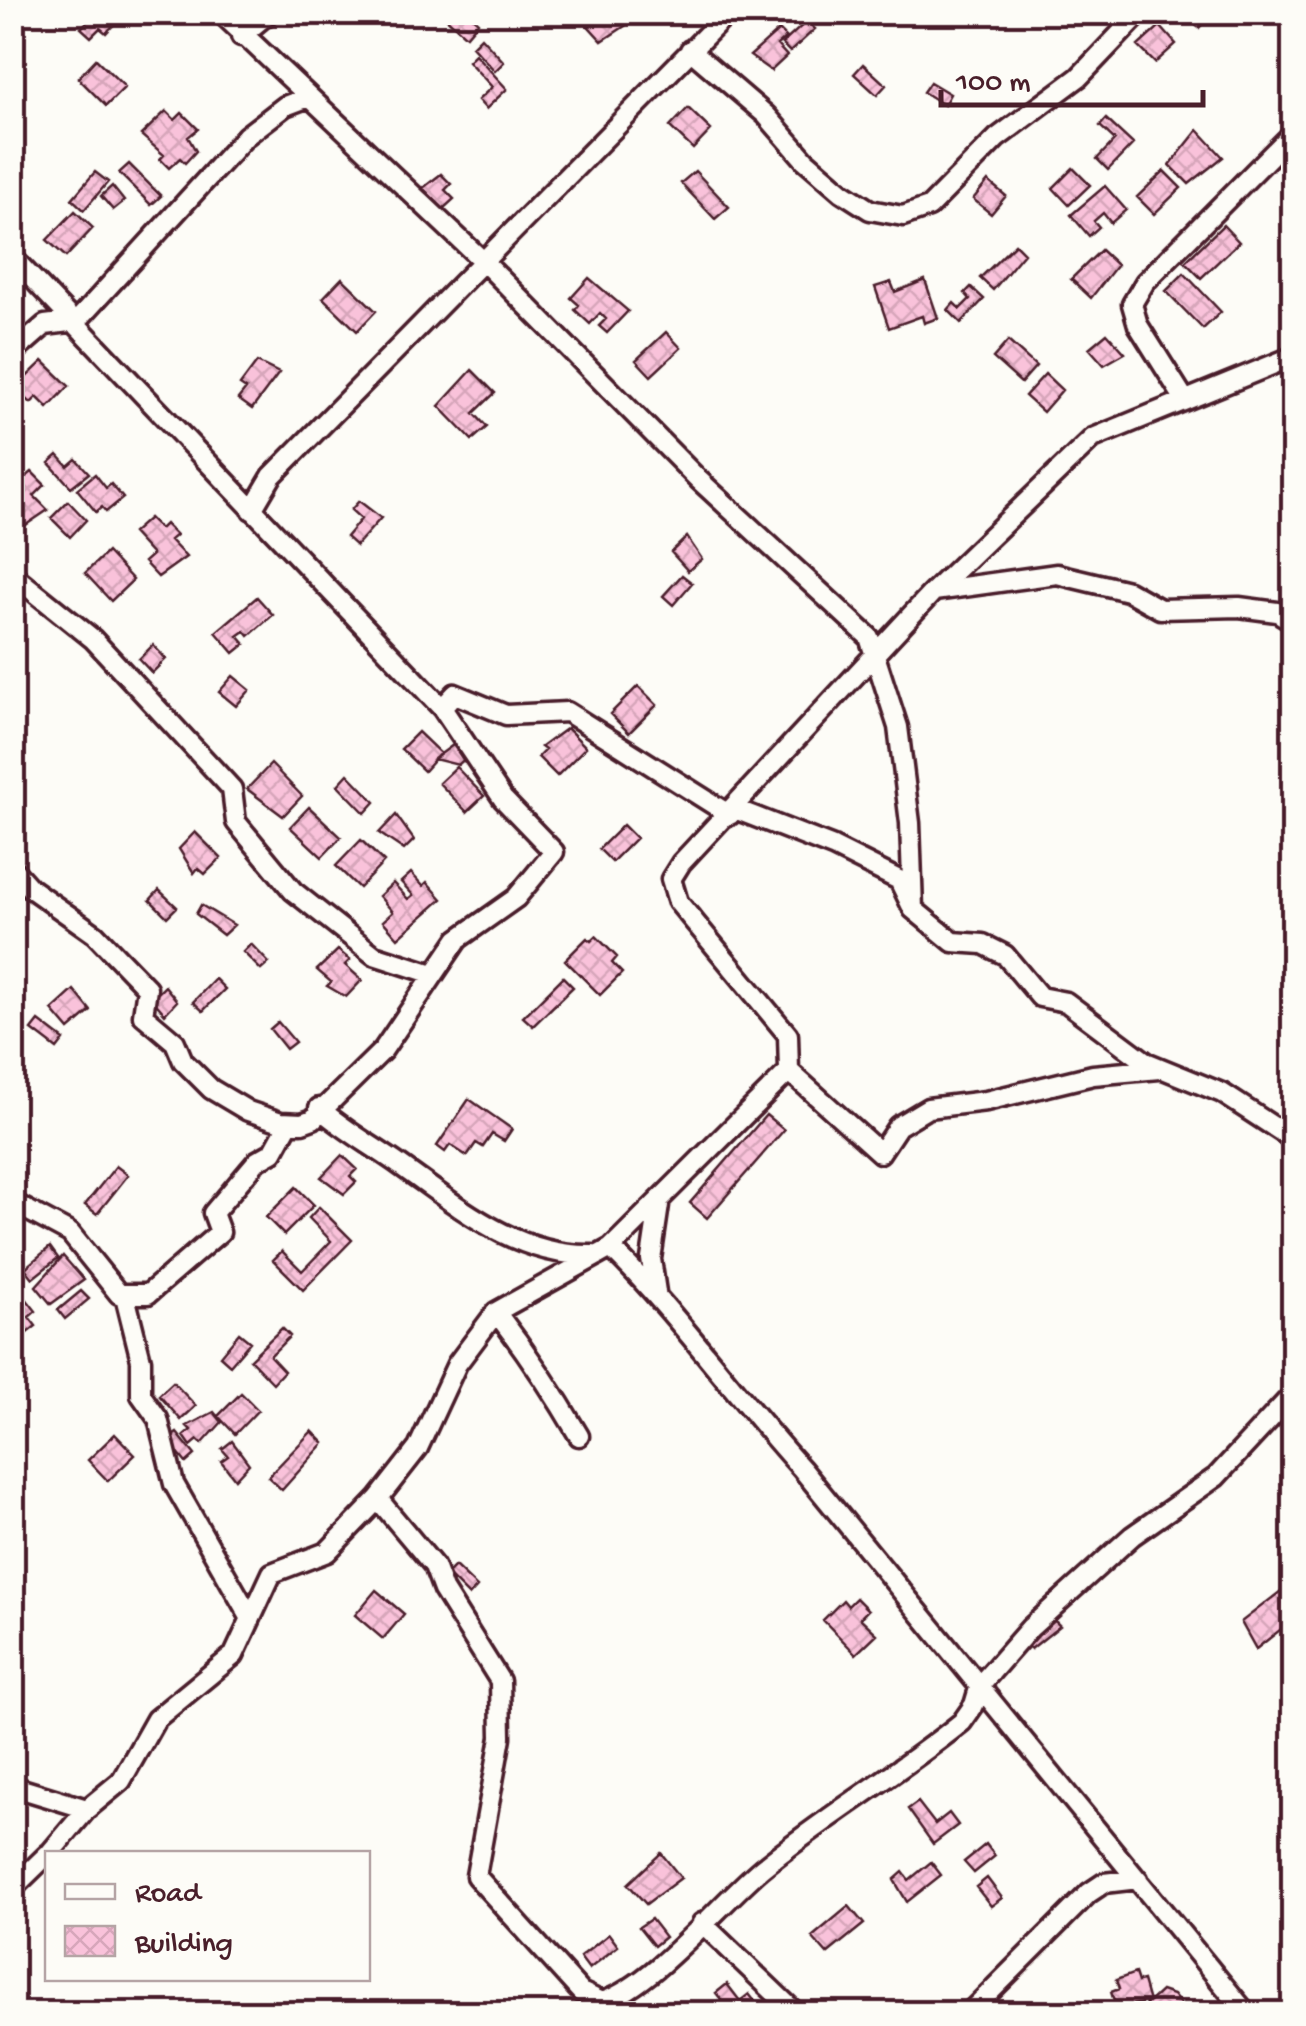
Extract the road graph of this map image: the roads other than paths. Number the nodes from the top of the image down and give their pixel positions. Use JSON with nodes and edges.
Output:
{"nodes":[{"id":1,"x":220,"y":12,"type":"edge"},
{"id":2,"x":270,"y":12,"type":"edge"},
{"id":3,"x":729,"y":12,"type":"edge"},
{"id":4,"x":1141,"y":12,"type":"edge"},
{"id":5,"x":242,"y":36,"type":"junction"},
{"id":6,"x":690,"y":50,"type":"junction"},
{"id":7,"x":306,"y":98,"type":"junction"},
{"id":8,"x":1294,"y":132,"type":"edge"},
{"id":9,"x":12,"y":258,"type":"edge"},
{"id":10,"x":486,"y":264,"type":"junction"},
{"id":11,"x":78,"y":321,"type":"junction"},
{"id":12,"x":12,"y":354,"type":"edge"},
{"id":13,"x":1294,"y":356,"type":"edge"},
{"id":14,"x":1185,"y":400,"type":"junction"},
{"id":15,"x":252,"y":510,"type":"junction"},
{"id":16,"x":12,"y":574,"type":"edge"},
{"id":17,"x":934,"y":591,"type":"junction"},
{"id":18,"x":1294,"y":622,"type":"edge"},
{"id":19,"x":876,"y":653,"type":"junction"},
{"id":20,"x":442,"y":708,"type":"junction"},
{"id":21,"x":733,"y":812,"type":"junction"},
{"id":22,"x":12,"y":868,"type":"edge"},
{"id":23,"x":913,"y":909,"type":"junction"},
{"id":24,"x":434,"y":974,"type":"junction"},
{"id":25,"x":1164,"y":1068,"type":"junction"},
{"id":26,"x":789,"y":1071,"type":"junction"},
{"id":27,"x":319,"y":1108,"type":"junction"},
{"id":28,"x":289,"y":1123,"type":"junction"},
{"id":29,"x":1294,"y":1140,"type":"edge"},
{"id":30,"x":12,"y":1202,"type":"edge"},
{"id":31,"x":659,"y":1205,"type":"junction"},
{"id":32,"x":605,"y":1252,"type":"junction"},
{"id":33,"x":124,"y":1296,"type":"junction"},
{"id":34,"x":657,"y":1297,"type":"junction"},
{"id":35,"x":496,"y":1312,"type":"junction"},
{"id":36,"x":1294,"y":1393,"type":"edge"},
{"id":37,"x":579,"y":1436,"type":"dead end"},
{"id":38,"x":378,"y":1499,"type":"junction"},
{"id":39,"x":250,"y":1617,"type":"junction"},
{"id":40,"x":980,"y":1685,"type":"junction"},
{"id":41,"x":12,"y":1786,"type":"edge"},
{"id":42,"x":87,"y":1808,"type":"junction"},
{"id":43,"x":1114,"y":1849,"type":"junction"},
{"id":44,"x":51,"y":1851,"type":"edge"},
{"id":45,"x":45,"y":1857,"type":"edge"},
{"id":46,"x":1138,"y":1879,"type":"junction"},
{"id":47,"x":1104,"y":1883,"type":"junction"},
{"id":48,"x":12,"y":1889,"type":"edge"},
{"id":49,"x":702,"y":1923,"type":"junction"},
{"id":50,"x":1251,"y":2013,"type":"edge"},
{"id":51,"x":797,"y":2014,"type":"edge"},
{"id":52,"x":968,"y":2014,"type":"edge"}],
"edges":[{"from":1,"to":5,"type":"street"},
{"from":2,"to":5,"type":"street"},
{"from":3,"to":6,"type":"street"},
{"from":4,"to":6,"type":"street"},
{"from":5,"to":7,"type":"street"},
{"from":6,"to":10,"type":"street"},
{"from":7,"to":10,"type":"street"},
{"from":7,"to":11,"type":"street"},
{"from":8,"to":14,"type":"street"},
{"from":9,"to":11,"type":"street"},
{"from":10,"to":15,"type":"street"},
{"from":10,"to":19,"type":"street"},
{"from":11,"to":12,"type":"street"},
{"from":11,"to":15,"type":"street"},
{"from":13,"to":14,"type":"street"},
{"from":14,"to":17,"type":"street"},
{"from":15,"to":20,"type":"street"},
{"from":16,"to":24,"type":"street"},
{"from":17,"to":18,"type":"street"},
{"from":17,"to":19,"type":"street"},
{"from":19,"to":21,"type":"street"},
{"from":19,"to":23,"type":"street"},
{"from":20,"to":21,"type":"street"},
{"from":20,"to":24,"type":"street"},
{"from":21,"to":23,"type":"street"},
{"from":21,"to":26,"type":"street"},
{"from":22,"to":28,"type":"street"},
{"from":23,"to":25,"type":"street"},
{"from":24,"to":27,"type":"street"},
{"from":25,"to":26,"type":"street"},
{"from":25,"to":29,"type":"street"},
{"from":26,"to":31,"type":"street"},
{"from":27,"to":28,"type":"street"},
{"from":27,"to":32,"type":"street"},
{"from":28,"to":33,"type":"street"},
{"from":30,"to":33,"type":"street"},
{"from":31,"to":32,"type":"street"},
{"from":31,"to":34,"type":"street"},
{"from":32,"to":34,"type":"street"},
{"from":32,"to":35,"type":"street"},
{"from":33,"to":39,"type":"street"},
{"from":34,"to":40,"type":"street"},
{"from":35,"to":37,"type":"street"},
{"from":35,"to":38,"type":"street"},
{"from":36,"to":40,"type":"street"},
{"from":38,"to":39,"type":"street"},
{"from":38,"to":49,"type":"street"},
{"from":39,"to":42,"type":"street"},
{"from":40,"to":43,"type":"street"},
{"from":40,"to":49,"type":"street"},
{"from":41,"to":42,"type":"street"},
{"from":42,"to":44,"type":"street"},
{"from":43,"to":46,"type":"street"},
{"from":43,"to":47,"type":"street"},
{"from":45,"to":48,"type":"street"},
{"from":46,"to":47,"type":"street"},
{"from":46,"to":50,"type":"street"},
{"from":47,"to":52,"type":"street"},
{"from":49,"to":51,"type":"street"}]}
